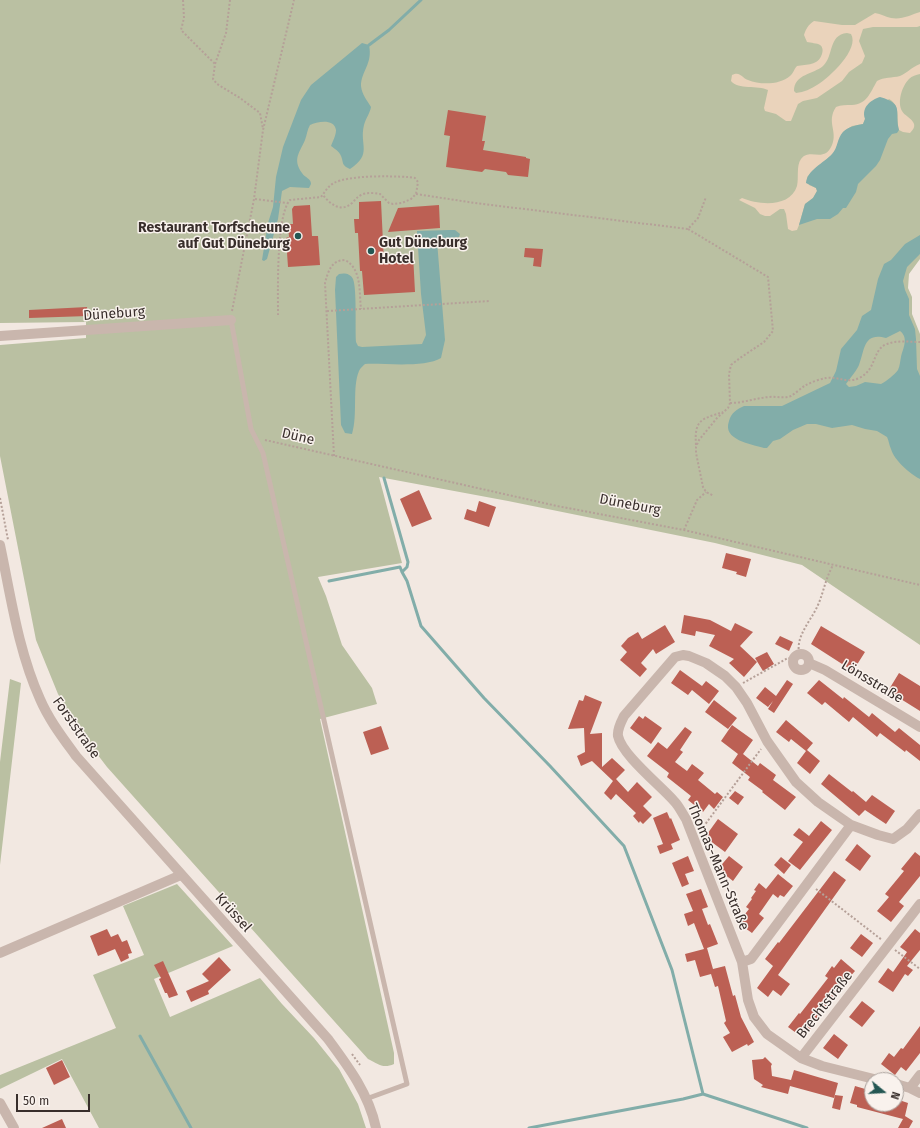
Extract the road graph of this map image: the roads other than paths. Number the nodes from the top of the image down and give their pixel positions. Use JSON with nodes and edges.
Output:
{"nodes":[{"id":1,"x":230,"y":320,"type":"joint"},
{"id":2,"x":0,"y":336,"type":"edge"},
{"id":3,"x":4,"y":543,"type":"edge"},
{"id":4,"x":810,"y":663,"type":"junction"},
{"id":5,"x":920,"y":727,"type":"edge"},
{"id":6,"x":920,"y":814,"type":"edge"},
{"id":7,"x":851,"y":825,"type":"junction"},
{"id":8,"x":181,"y":875,"type":"junction"},
{"id":9,"x":920,"y":904,"type":"edge"},
{"id":10,"x":0,"y":953,"type":"edge"},
{"id":11,"x":742,"y":962,"type":"junction"},
{"id":12,"x":801,"y":1058,"type":"junction"},
{"id":13,"x":920,"y":1075,"type":"edge"},
{"id":14,"x":864,"y":1076,"type":"edge"},
{"id":15,"x":904,"y":1086,"type":"edge"},
{"id":16,"x":910,"y":1088,"type":"junction"},
{"id":17,"x":920,"y":1093,"type":"edge"},
{"id":18,"x":366,"y":1099,"type":"junction"},
{"id":19,"x":0,"y":1103,"type":"edge"},
{"id":20,"x":14,"y":1128,"type":"edge"},
{"id":21,"x":376,"y":1128,"type":"edge"}],
"edges":[{"from":1,"to":2,"type":"street","name":"Düneburg"},
{"from":1,"to":18,"type":"lane"},
{"from":3,"to":8,"type":"street","name":"Forststraße"},
{"from":4,"to":4,"type":"street"},
{"from":4,"to":5,"type":"street","name":"Lönsstraße"},
{"from":6,"to":7,"type":"street","name":"Thomas-Mann-Straße"},
{"from":7,"to":11,"type":"street"},
{"from":7,"to":11,"type":"street","name":"Thomas-Mann-Straße"},
{"from":8,"to":10,"type":"street"},
{"from":8,"to":18,"type":"street","name":"Krüssel"},
{"from":9,"to":12,"type":"street","name":"Brechtstraße"},
{"from":11,"to":12,"type":"street","name":"Thomas-Mann-Straße"},
{"from":12,"to":14,"type":"street","name":"Brechtstraße"},
{"from":13,"to":16,"type":"street"},
{"from":15,"to":16,"type":"street"},
{"from":16,"to":17,"type":"street"},
{"from":18,"to":21,"type":"street","name":"Krüssel"},
{"from":19,"to":20,"type":"street"}]}
